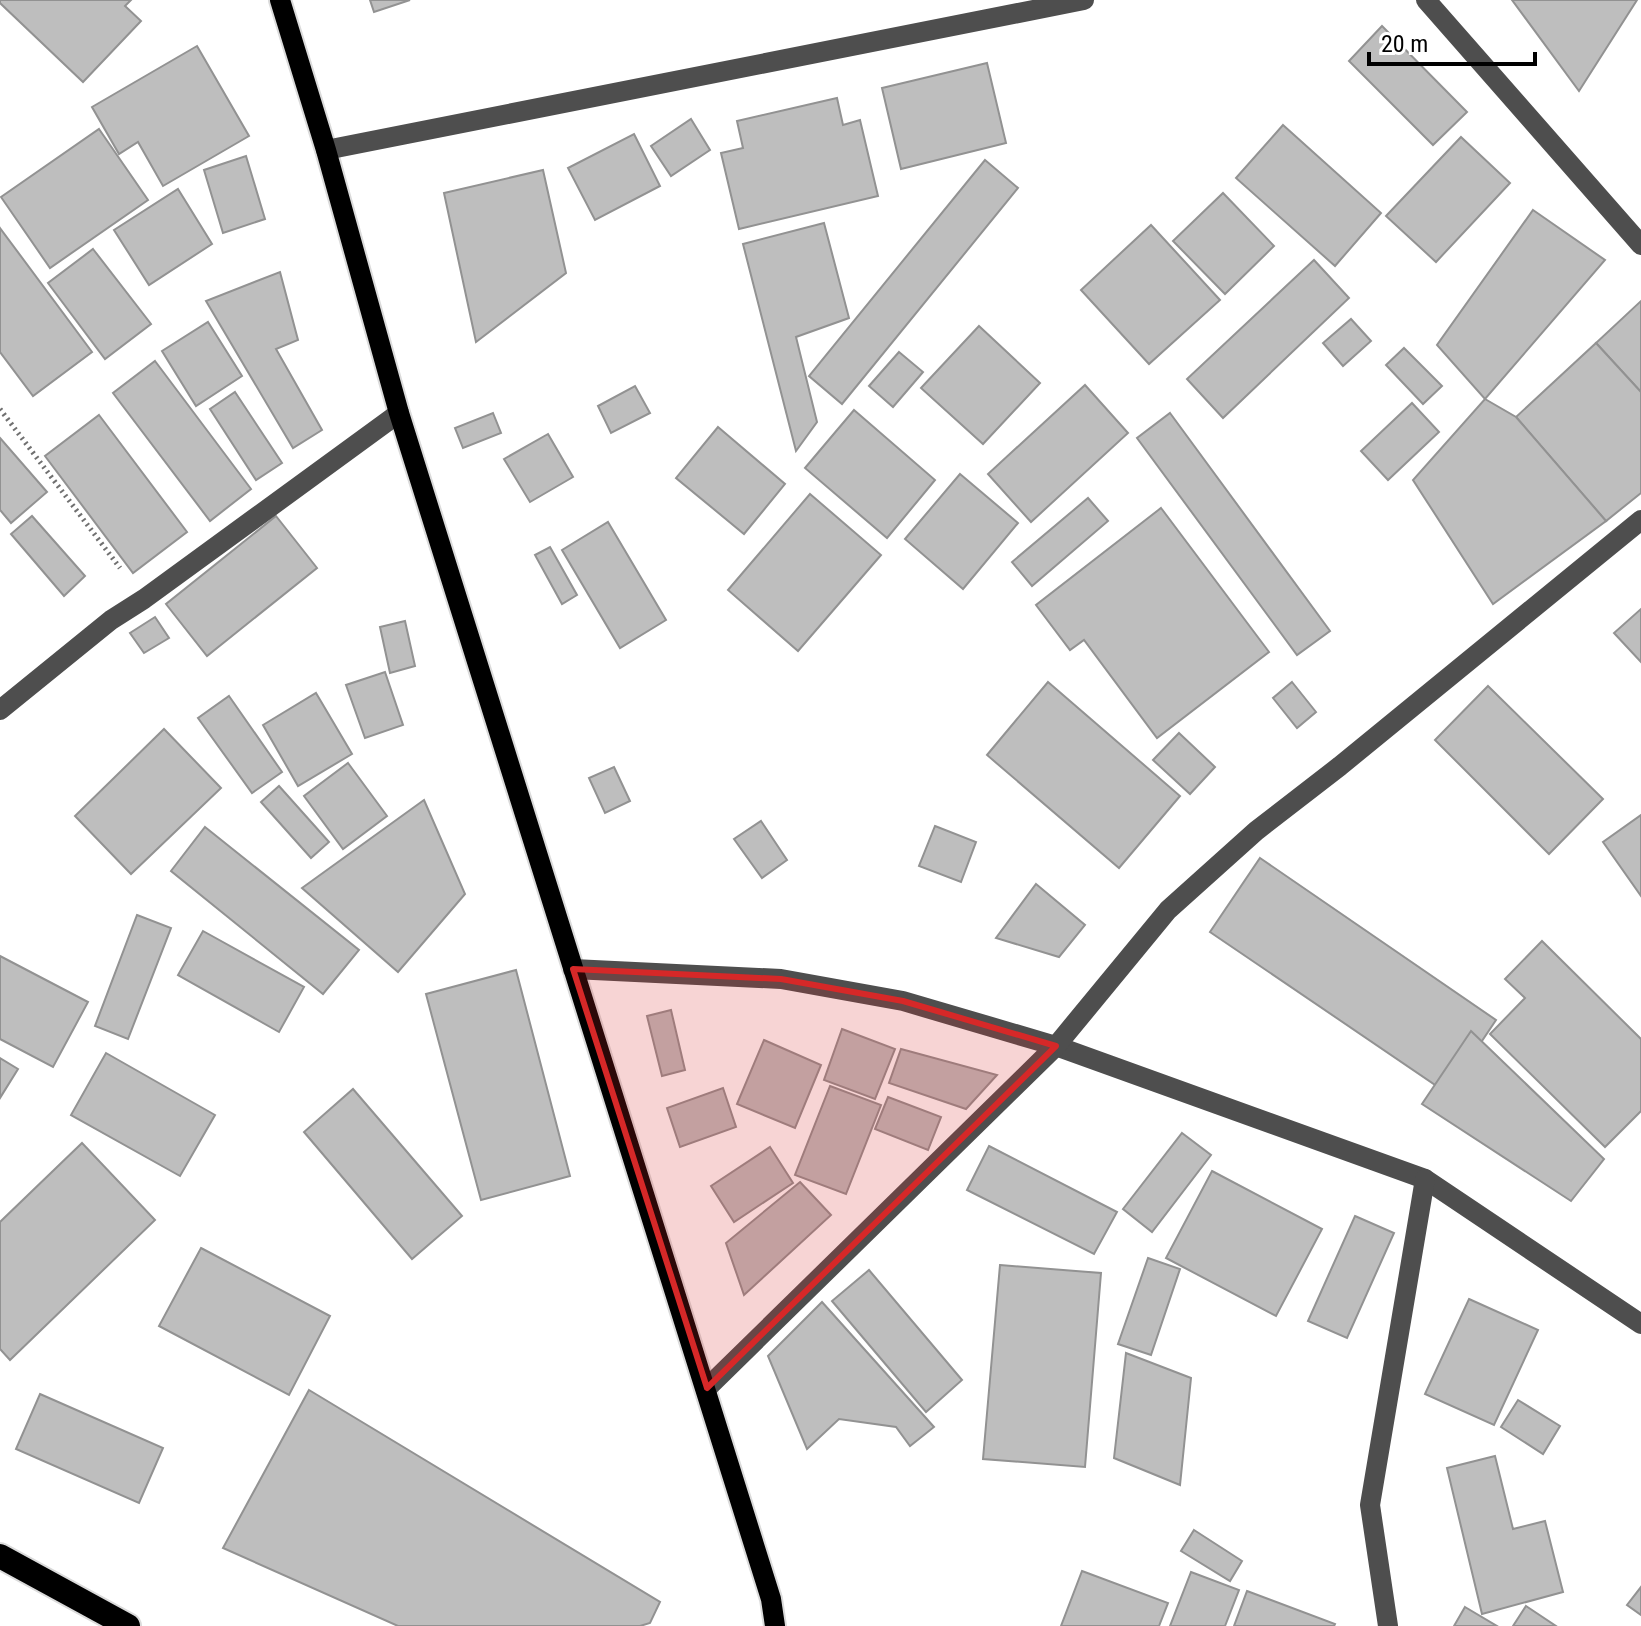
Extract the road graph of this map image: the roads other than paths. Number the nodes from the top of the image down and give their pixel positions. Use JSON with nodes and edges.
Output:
{"nodes":[{"id":1,"x":280,"y":0,"type":"edge"},
{"id":2,"x":1084,"y":0,"type":"edge"},
{"id":3,"x":1426,"y":0,"type":"edge"},
{"id":4,"x":326,"y":150,"type":"junction"},
{"id":5,"x":1641,"y":245,"type":"edge"},
{"id":6,"x":399,"y":413,"type":"junction"},
{"id":7,"x":1641,"y":520,"type":"edge"},
{"id":8,"x":0,"y":710,"type":"edge"},
{"id":9,"x":573,"y":969,"type":"junction"},
{"id":10,"x":1056,"y":1046,"type":"junction"},
{"id":11,"x":1425,"y":1179,"type":"junction"},
{"id":12,"x":1641,"y":1324,"type":"edge"},
{"id":13,"x":707,"y":1388,"type":"junction"},
{"id":14,"x":0,"y":1556,"type":"edge"},
{"id":15,"x":771,"y":1599,"type":"junction"},
{"id":16,"x":128,"y":1626,"type":"edge"},
{"id":17,"x":759,"y":1626,"type":"edge"},
{"id":18,"x":775,"y":1626,"type":"edge"},
{"id":19,"x":1388,"y":1626,"type":"edge"}],
"edges":[{"from":1,"to":4,"type":"main road"},
{"from":2,"to":4,"type":"street"},
{"from":3,"to":5,"type":"street"},
{"from":4,"to":6,"type":"main road"},
{"from":6,"to":8,"type":"street"},
{"from":6,"to":9,"type":"main road"},
{"from":7,"to":10,"type":"street"},
{"from":9,"to":10,"type":"street"},
{"from":9,"to":13,"type":"main road"},
{"from":10,"to":11,"type":"street"},
{"from":10,"to":13,"type":"street"},
{"from":11,"to":12,"type":"street"},
{"from":11,"to":19,"type":"street"},
{"from":13,"to":15,"type":"main road"},
{"from":14,"to":16,"type":"highway"},
{"from":15,"to":17,"type":"main road"},
{"from":15,"to":18,"type":"main road"}]}
